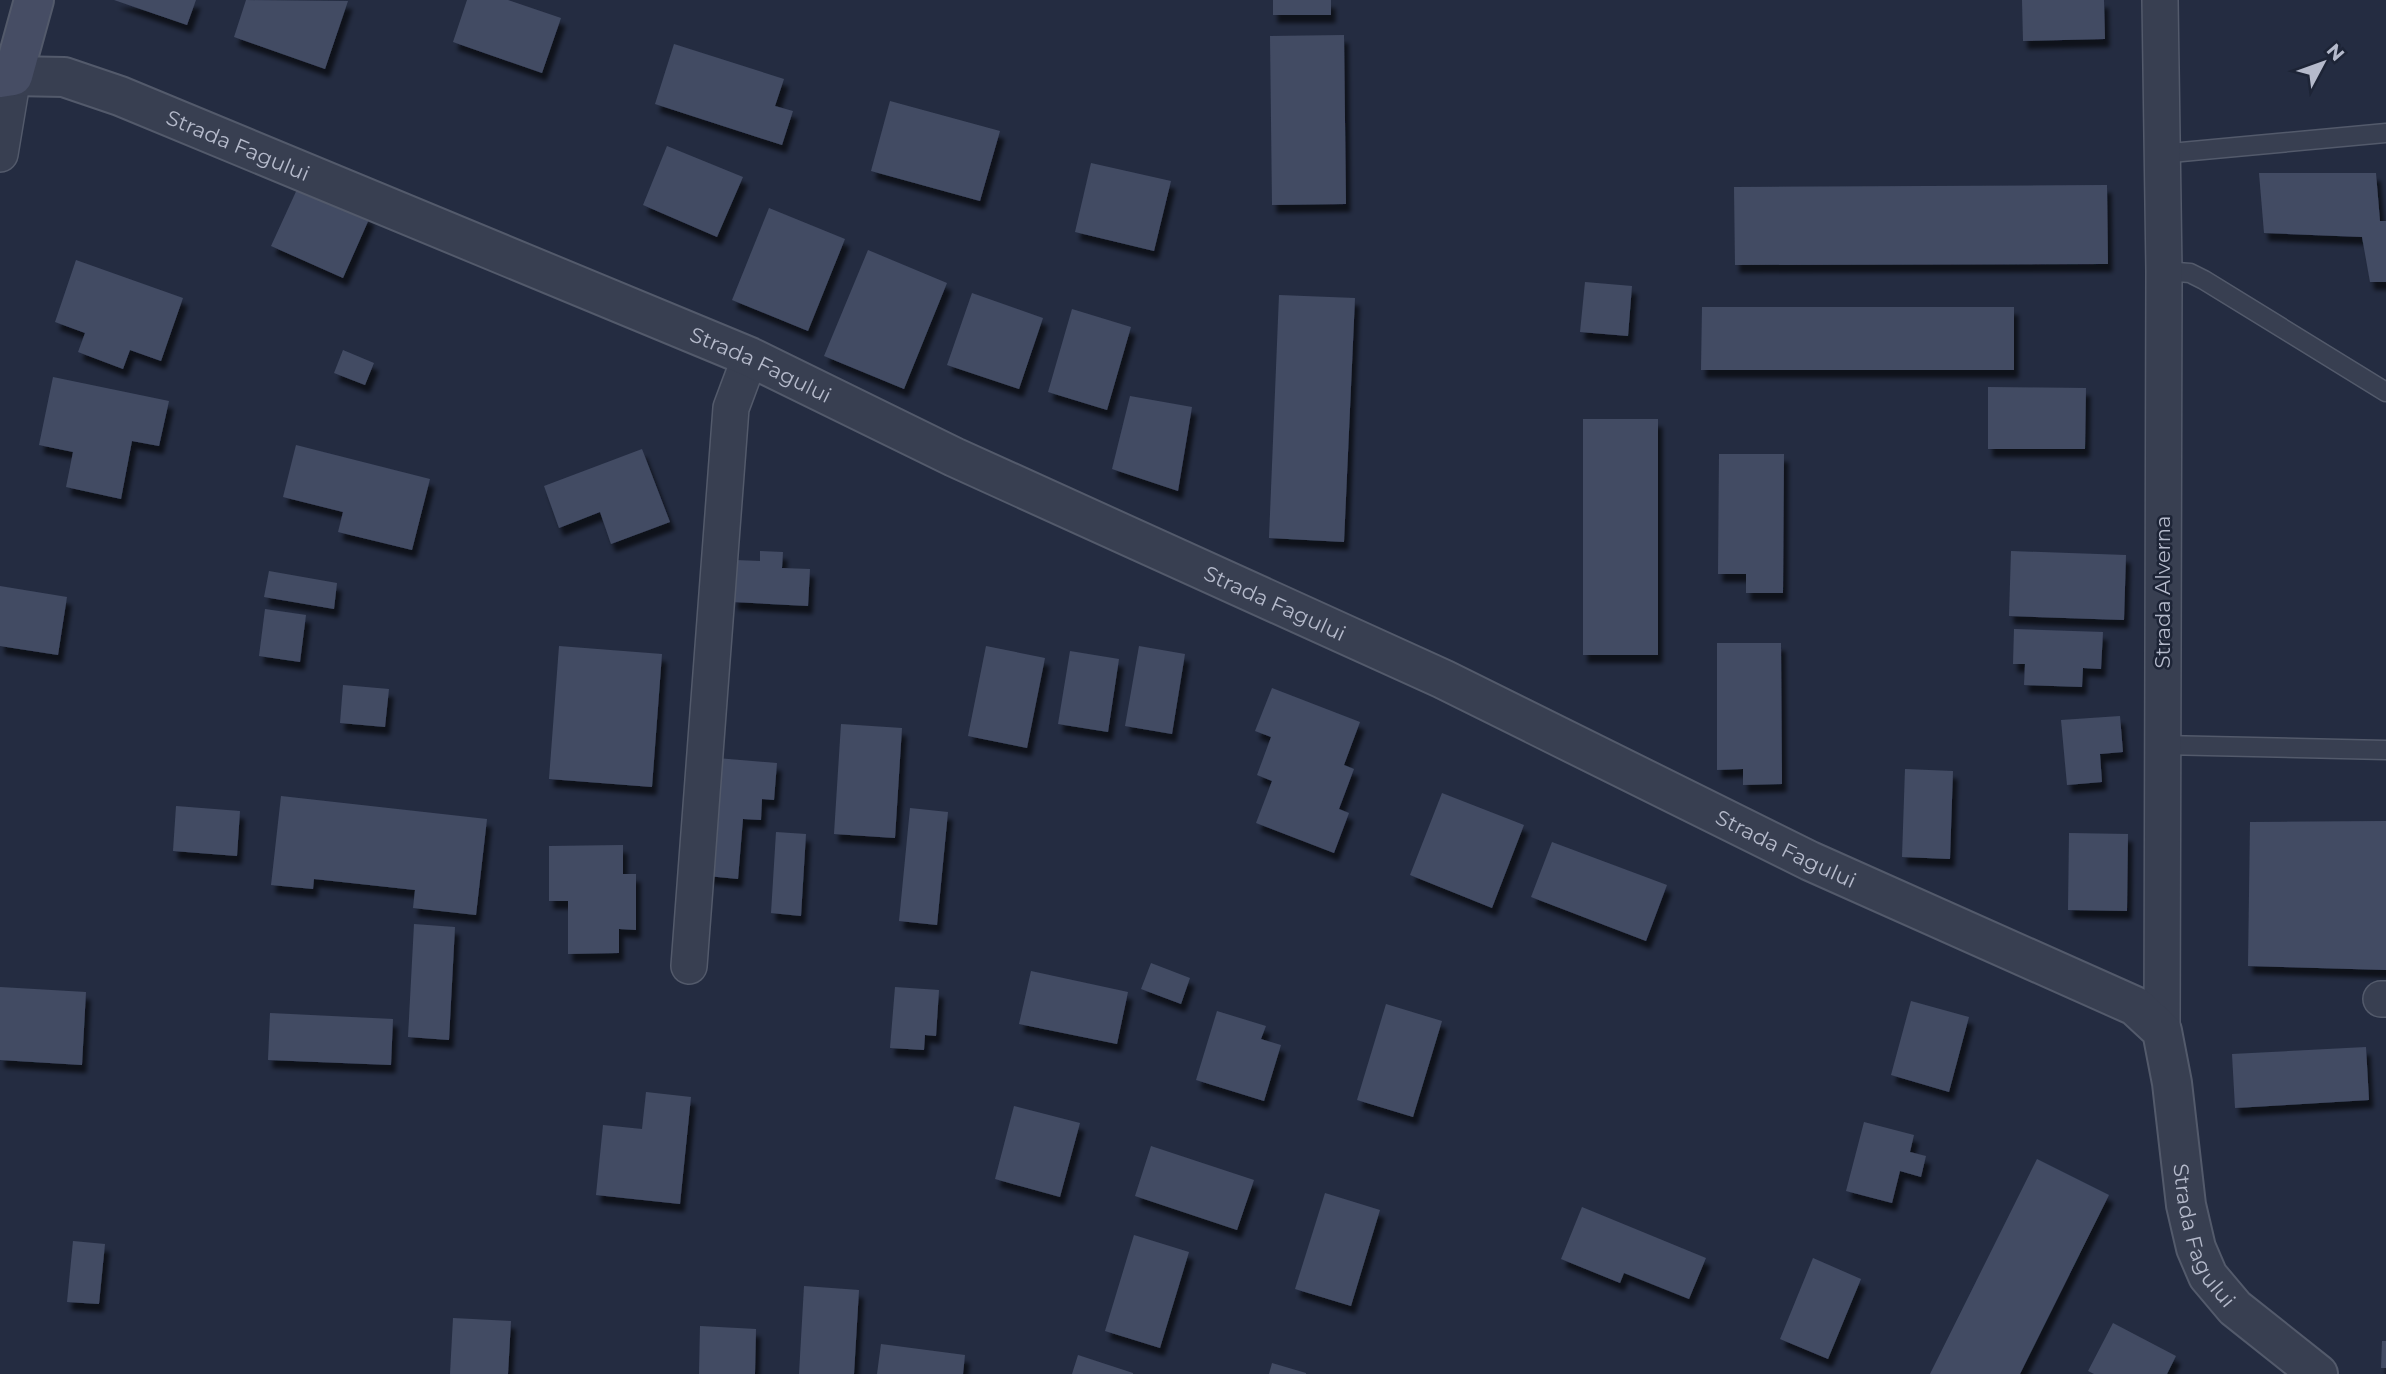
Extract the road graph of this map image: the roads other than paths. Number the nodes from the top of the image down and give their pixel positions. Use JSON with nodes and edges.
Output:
{"nodes":[{"id":1,"x":34,"y":0,"type":"edge"},
{"id":2,"x":2160,"y":0,"type":"edge"},
{"id":3,"x":7,"y":77,"type":"edge"},
{"id":4,"x":2386,"y":133,"type":"edge"},
{"id":5,"x":0,"y":154,"type":"edge"},
{"id":6,"x":2160,"y":154,"type":"junction"},
{"id":7,"x":2164,"y":271,"type":"junction"},
{"id":8,"x":750,"y":357,"type":"junction"},
{"id":9,"x":2386,"y":391,"type":"edge"},
{"id":10,"x":2162,"y":745,"type":"junction"},
{"id":11,"x":2386,"y":750,"type":"edge"},
{"id":12,"x":690,"y":966,"type":"dead end"},
{"id":13,"x":2162,"y":1031,"type":"junction"},
{"id":14,"x":2318,"y":1374,"type":"edge"}],
"edges":[{"from":1,"to":3,"type":"main road"},
{"from":2,"to":6,"type":"street","name":"Strada Alverna"},
{"from":3,"to":5,"type":"street"},
{"from":3,"to":8,"type":"street","name":"Strada Fagului"},
{"from":4,"to":6,"type":"lane"},
{"from":6,"to":7,"type":"street","name":"Strada Alverna"},
{"from":7,"to":9,"type":"lane"},
{"from":7,"to":10,"type":"street","name":"Strada Alverna"},
{"from":8,"to":12,"type":"street"},
{"from":8,"to":13,"type":"street","name":"Strada Fagului"},
{"from":10,"to":11,"type":"lane"},
{"from":10,"to":13,"type":"street","name":"Strada Alverna"},
{"from":13,"to":14,"type":"street","name":"Strada Fagului"}]}
